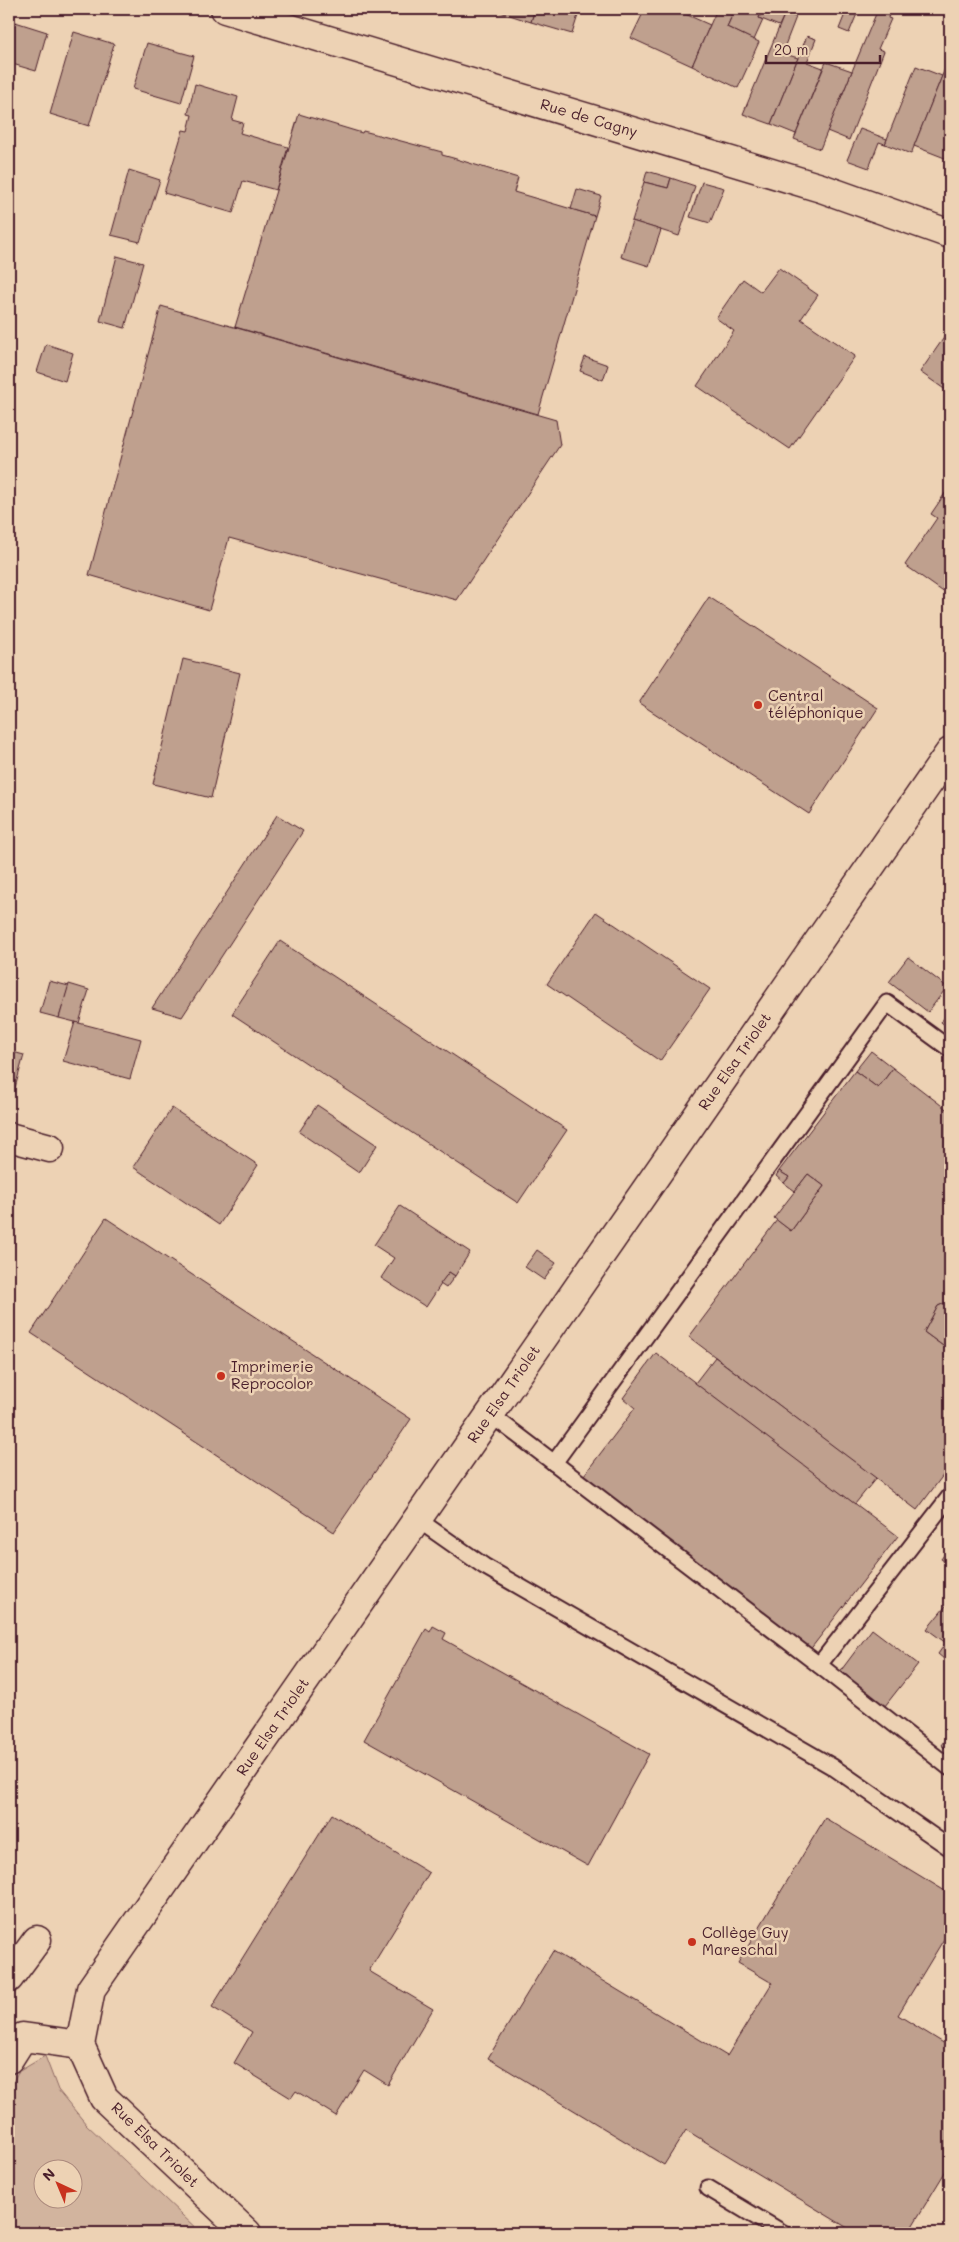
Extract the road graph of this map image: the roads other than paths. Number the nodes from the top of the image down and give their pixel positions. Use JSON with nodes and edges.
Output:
{"nodes":[{"id":1,"x":225,"y":9,"type":"edge"},
{"id":2,"x":950,"y":234,"type":"edge"},
{"id":3,"x":950,"y":752,"type":"edge"},
{"id":4,"x":950,"y":1049,"type":"edge"},
{"id":5,"x":9,"y":1137,"type":"edge"},
{"id":6,"x":50,"y":1148,"type":"dead end"},
{"id":7,"x":490,"y":1414,"type":"junction"},
{"id":8,"x":554,"y":1463,"type":"junction"},
{"id":9,"x":950,"y":1496,"type":"edge"},
{"id":10,"x":417,"y":1519,"type":"junction"},
{"id":11,"x":819,"y":1665,"type":"junction"},
{"id":12,"x":950,"y":1768,"type":"edge"},
{"id":13,"x":950,"y":1848,"type":"edge"},
{"id":14,"x":37,"y":1940,"type":"dead end"},
{"id":15,"x":9,"y":1978,"type":"edge"},
{"id":16,"x":13,"y":2041,"type":"edge"},
{"id":17,"x":80,"y":2045,"type":"junction"},
{"id":18,"x":708,"y":2188,"type":"dead end"},
{"id":19,"x":247,"y":2233,"type":"edge"},
{"id":20,"x":783,"y":2233,"type":"edge"}],
"edges":[{"from":1,"to":2,"type":"street","name":"Rue de Cagny"},
{"from":3,"to":7,"type":"street","name":"Rue Elsa Triolet"},
{"from":4,"to":8,"type":"lane"},
{"from":5,"to":6,"type":"street"},
{"from":7,"to":8,"type":"lane"},
{"from":7,"to":10,"type":"street","name":"Rue Elsa Triolet"},
{"from":8,"to":11,"type":"lane"},
{"from":9,"to":11,"type":"lane"},
{"from":10,"to":13,"type":"lane"},
{"from":10,"to":17,"type":"street","name":"Rue Elsa Triolet"},
{"from":11,"to":12,"type":"lane"},
{"from":14,"to":15,"type":"street"},
{"from":16,"to":17,"type":"street"},
{"from":17,"to":19,"type":"street","name":"Rue Elsa Triolet"},
{"from":18,"to":20,"type":"lane"}]}
